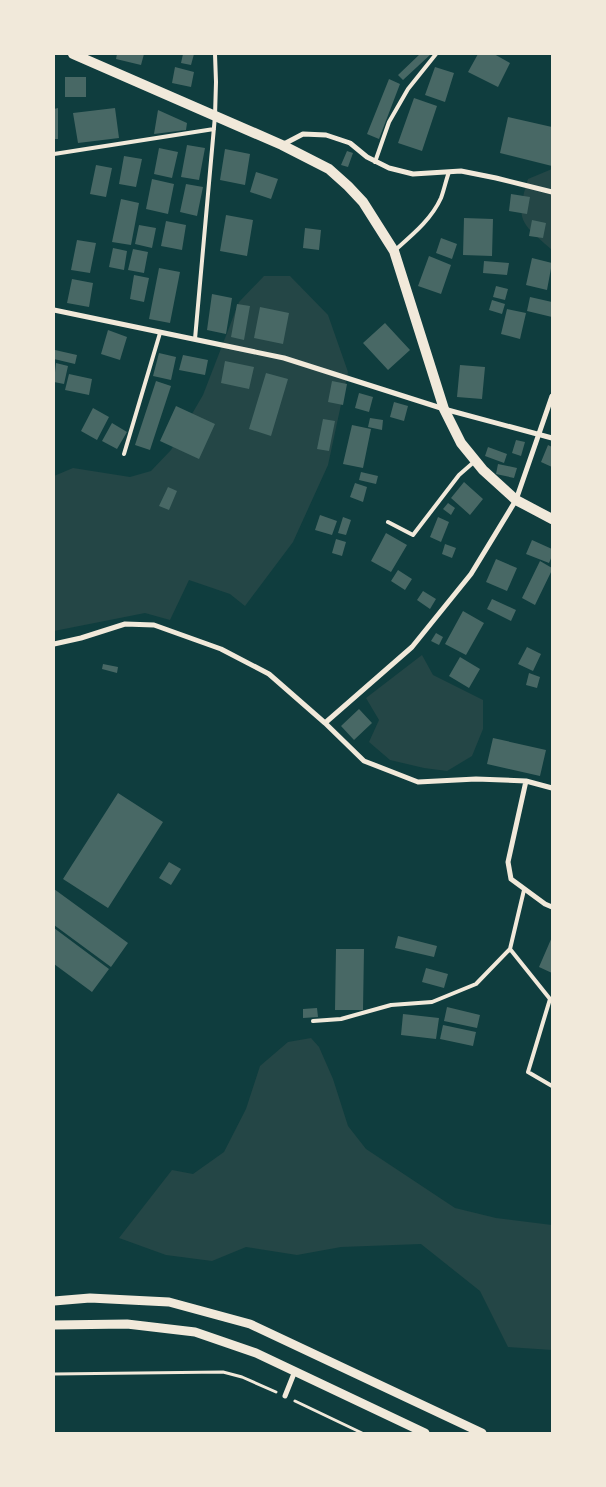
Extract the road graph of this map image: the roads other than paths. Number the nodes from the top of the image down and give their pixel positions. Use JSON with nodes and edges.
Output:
{"nodes":[{"id":1,"x":73,"y":54,"type":"edge"},
{"id":2,"x":215,"y":54,"type":"edge"},
{"id":3,"x":436,"y":54,"type":"edge"},
{"id":4,"x":215,"y":116,"type":"junction"},
{"id":5,"x":214,"y":129,"type":"junction"},
{"id":6,"x":282,"y":145,"type":"junction"},
{"id":7,"x":54,"y":154,"type":"edge"},
{"id":8,"x":375,"y":162,"type":"junction"},
{"id":9,"x":449,"y":172,"type":"junction"},
{"id":10,"x":552,"y":192,"type":"edge"},
{"id":11,"x":394,"y":251,"type":"junction"},
{"id":12,"x":54,"y":310,"type":"edge"},
{"id":13,"x":160,"y":333,"type":"junction"},
{"id":14,"x":195,"y":339,"type":"junction"},
{"id":15,"x":552,"y":396,"type":"edge"},
{"id":16,"x":444,"y":409,"type":"junction"},
{"id":17,"x":538,"y":434,"type":"junction"},
{"id":18,"x":552,"y":438,"type":"edge"},
{"id":19,"x":124,"y":454,"type":"dead end"},
{"id":20,"x":475,"y":461,"type":"junction"},
{"id":21,"x":516,"y":500,"type":"junction"},
{"id":22,"x":552,"y":519,"type":"edge"},
{"id":23,"x":388,"y":522,"type":"dead end"},
{"id":24,"x":54,"y":644,"type":"edge"},
{"id":25,"x":325,"y":724,"type":"junction"},
{"id":26,"x":526,"y":781,"type":"junction"},
{"id":27,"x":552,"y":788,"type":"edge"},
{"id":28,"x":524,"y":890,"type":"junction"},
{"id":29,"x":552,"y":907,"type":"edge"},
{"id":30,"x":510,"y":949,"type":"junction"},
{"id":31,"x":313,"y":1021,"type":"dead end"},
{"id":32,"x":552,"y":1086,"type":"edge"},
{"id":33,"x":54,"y":1301,"type":"edge"},
{"id":34,"x":54,"y":1325,"type":"edge"},
{"id":35,"x":295,"y":1371,"type":"junction"},
{"id":36,"x":285,"y":1396,"type":"road end"},
{"id":37,"x":425,"y":1433,"type":"edge"},
{"id":38,"x":482,"y":1433,"type":"edge"}],
"edges":[{"from":1,"to":4,"type":"main road"},
{"from":2,"to":4,"type":"lane"},
{"from":3,"to":8,"type":"lane"},
{"from":4,"to":5,"type":"lane"},
{"from":4,"to":6,"type":"main road"},
{"from":5,"to":7,"type":"lane"},
{"from":5,"to":14,"type":"lane"},
{"from":6,"to":8,"type":"street"},
{"from":6,"to":11,"type":"main road"},
{"from":8,"to":9,"type":"street"},
{"from":9,"to":10,"type":"street"},
{"from":9,"to":11,"type":"lane"},
{"from":11,"to":16,"type":"main road"},
{"from":12,"to":13,"type":"street"},
{"from":13,"to":14,"type":"street"},
{"from":13,"to":19,"type":"lane"},
{"from":14,"to":16,"type":"street"},
{"from":15,"to":17,"type":"street"},
{"from":16,"to":17,"type":"street"},
{"from":16,"to":20,"type":"main road"},
{"from":17,"to":18,"type":"street"},
{"from":17,"to":21,"type":"street"},
{"from":20,"to":21,"type":"main road"},
{"from":20,"to":23,"type":"lane"},
{"from":21,"to":22,"type":"main road"},
{"from":21,"to":25,"type":"street"},
{"from":24,"to":25,"type":"street"},
{"from":25,"to":26,"type":"street"},
{"from":26,"to":27,"type":"street"},
{"from":26,"to":28,"type":"street"},
{"from":28,"to":29,"type":"street"},
{"from":28,"to":30,"type":"lane"},
{"from":30,"to":31,"type":"lane"},
{"from":30,"to":32,"type":"lane"},
{"from":33,"to":38,"type":"street"},
{"from":34,"to":35,"type":"street"},
{"from":35,"to":36,"type":"street"},
{"from":35,"to":37,"type":"street"}]}
